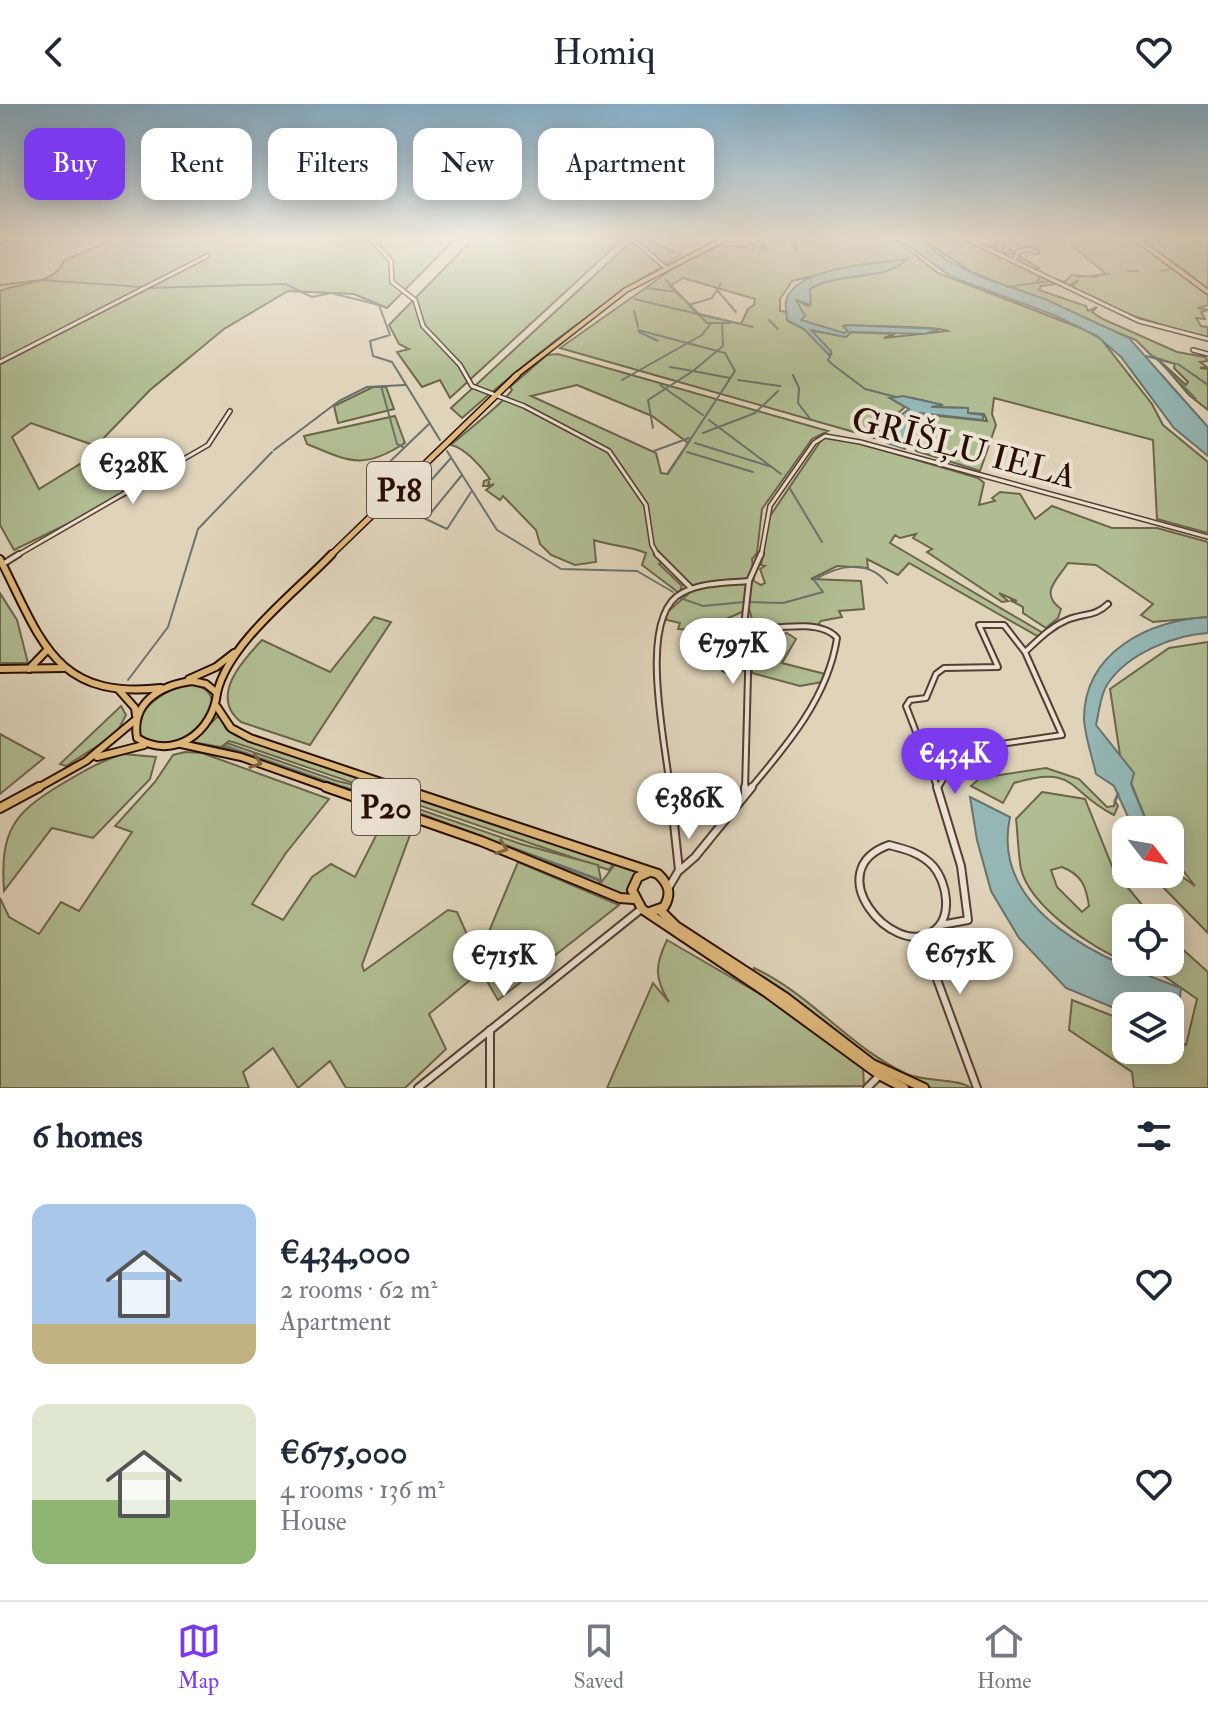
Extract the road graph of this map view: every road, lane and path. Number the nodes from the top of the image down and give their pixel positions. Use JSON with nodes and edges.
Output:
{"nodes":[{"id":1,"x":152,"y":284,"type":"edge"},
{"id":2,"x":394,"y":284,"type":"edge"},
{"id":3,"x":638,"y":284,"type":"edge"},
{"id":4,"x":1061,"y":284,"type":"edge"},
{"id":5,"x":1208,"y":339,"type":"edge"},
{"id":6,"x":1193,"y":350,"type":"dead end"},
{"id":7,"x":1208,"y":354,"type":"edge"},
{"id":8,"x":0,"y":362,"type":"edge"},
{"id":9,"x":495,"y":395,"type":"junction"},
{"id":10,"x":230,"y":411,"type":"dead end"},
{"id":11,"x":1208,"y":537,"type":"edge"},
{"id":12,"x":1,"y":561,"type":"edge"},
{"id":13,"x":749,"y":581,"type":"junction"},
{"id":14,"x":690,"y":587,"type":"junction"},
{"id":15,"x":1108,"y":604,"type":"dead end"},
{"id":16,"x":748,"y":630,"type":"junction"},
{"id":17,"x":243,"y":645,"type":"junction"},
{"id":18,"x":48,"y":649,"type":"junction"},
{"id":19,"x":1025,"y":652,"type":"junction"},
{"id":20,"x":63,"y":668,"type":"junction"},
{"id":21,"x":0,"y":669,"type":"edge"},
{"id":22,"x":29,"y":669,"type":"junction"},
{"id":23,"x":186,"y":681,"type":"junction"},
{"id":24,"x":164,"y":688,"type":"junction"},
{"id":25,"x":119,"y":690,"type":"junction"},
{"id":26,"x":217,"y":693,"type":"junction"},
{"id":27,"x":217,"y":707,"type":"junction"},
{"id":28,"x":135,"y":719,"type":"junction"},
{"id":29,"x":181,"y":744,"type":"junction"},
{"id":30,"x":145,"y":745,"type":"junction"},
{"id":31,"x":86,"y":761,"type":"junction"},
{"id":32,"x":938,"y":789,"type":"junction"},
{"id":33,"x":745,"y":794,"type":"junction"},
{"id":34,"x":0,"y":808,"type":"edge"},
{"id":35,"x":679,"y":871,"type":"junction"},
{"id":36,"x":649,"y":872,"type":"junction"},
{"id":37,"x":667,"y":883,"type":"junction"},
{"id":38,"x":644,"y":906,"type":"junction"},
{"id":39,"x":941,"y":925,"type":"junction"},
{"id":40,"x":921,"y":936,"type":"junction"},
{"id":41,"x":490,"y":1029,"type":"junction"},
{"id":42,"x":880,"y":1072,"type":"junction"},
{"id":43,"x":899,"y":1086,"type":"edge"},
{"id":44,"x":418,"y":1088,"type":"edge"},
{"id":45,"x":490,"y":1088,"type":"edge"},
{"id":46,"x":867,"y":1088,"type":"edge"},
{"id":47,"x":924,"y":1088,"type":"edge"},
{"id":48,"x":977,"y":1088,"type":"edge"}],
"edges":[{"from":1,"to":8,"type":"street"},
{"from":2,"to":9,"type":"street"},
{"from":3,"to":9,"type":"main road","number":"P18"},
{"from":4,"to":5,"type":"street"},
{"from":6,"to":7,"type":"street"},
{"from":9,"to":14,"type":"street"},
{"from":9,"to":17,"type":"main road","number":"P18"},
{"from":10,"to":12,"type":"street"},
{"from":11,"to":13,"type":"street","name":"GRĪŠĻU IELA"},
{"from":12,"to":18,"type":"main road"},
{"from":13,"to":14,"type":"street"},
{"from":13,"to":16,"type":"street"},
{"from":14,"to":35,"type":"street"},
{"from":15,"to":19,"type":"street"},
{"from":16,"to":33,"type":"street"},
{"from":16,"to":33,"type":"street"},
{"from":17,"to":23,"type":"main road","number":"P18"},
{"from":17,"to":26,"type":"main road","number":"P18"},
{"from":18,"to":20,"type":"main road"},
{"from":18,"to":22,"type":"main road"},
{"from":19,"to":32,"type":"street"},
{"from":19,"to":32,"type":"street"},
{"from":20,"to":22,"type":"main road"},
{"from":20,"to":25,"type":"main road"},
{"from":21,"to":22,"type":"main road"},
{"from":23,"to":24,"type":"main road","number":"P18"},
{"from":23,"to":26,"type":"main road"},
{"from":24,"to":25,"type":"main road"},
{"from":24,"to":28,"type":"main road","number":"P18"},
{"from":25,"to":28,"type":"main road"},
{"from":26,"to":27,"type":"main road","number":"P18"},
{"from":27,"to":29,"type":"main road"},
{"from":27,"to":36,"type":"main road","number":"P20"},
{"from":28,"to":30,"type":"main road"},
{"from":28,"to":31,"type":"main road","number":"P18"},
{"from":29,"to":30,"type":"main road","number":"P18"},
{"from":29,"to":38,"type":"main road","number":"P20","one_way":true},
{"from":30,"to":31,"type":"main road","number":"P18"},
{"from":31,"to":34,"type":"main road","number":"P18"},
{"from":32,"to":39,"type":"street"},
{"from":33,"to":35,"type":"street"},
{"from":35,"to":37,"type":"street"},
{"from":36,"to":37,"type":"main road"},
{"from":36,"to":38,"type":"main road"},
{"from":37,"to":38,"type":"main road"},
{"from":38,"to":41,"type":"street"},
{"from":38,"to":42,"type":"main road"},
{"from":39,"to":40,"type":"street"},
{"from":39,"to":40,"type":"street"},
{"from":40,"to":48,"type":"street"},
{"from":41,"to":44,"type":"street"},
{"from":41,"to":45,"type":"street"},
{"from":42,"to":43,"type":"main road"},
{"from":42,"to":46,"type":"street"},
{"from":42,"to":47,"type":"main road"}]}
